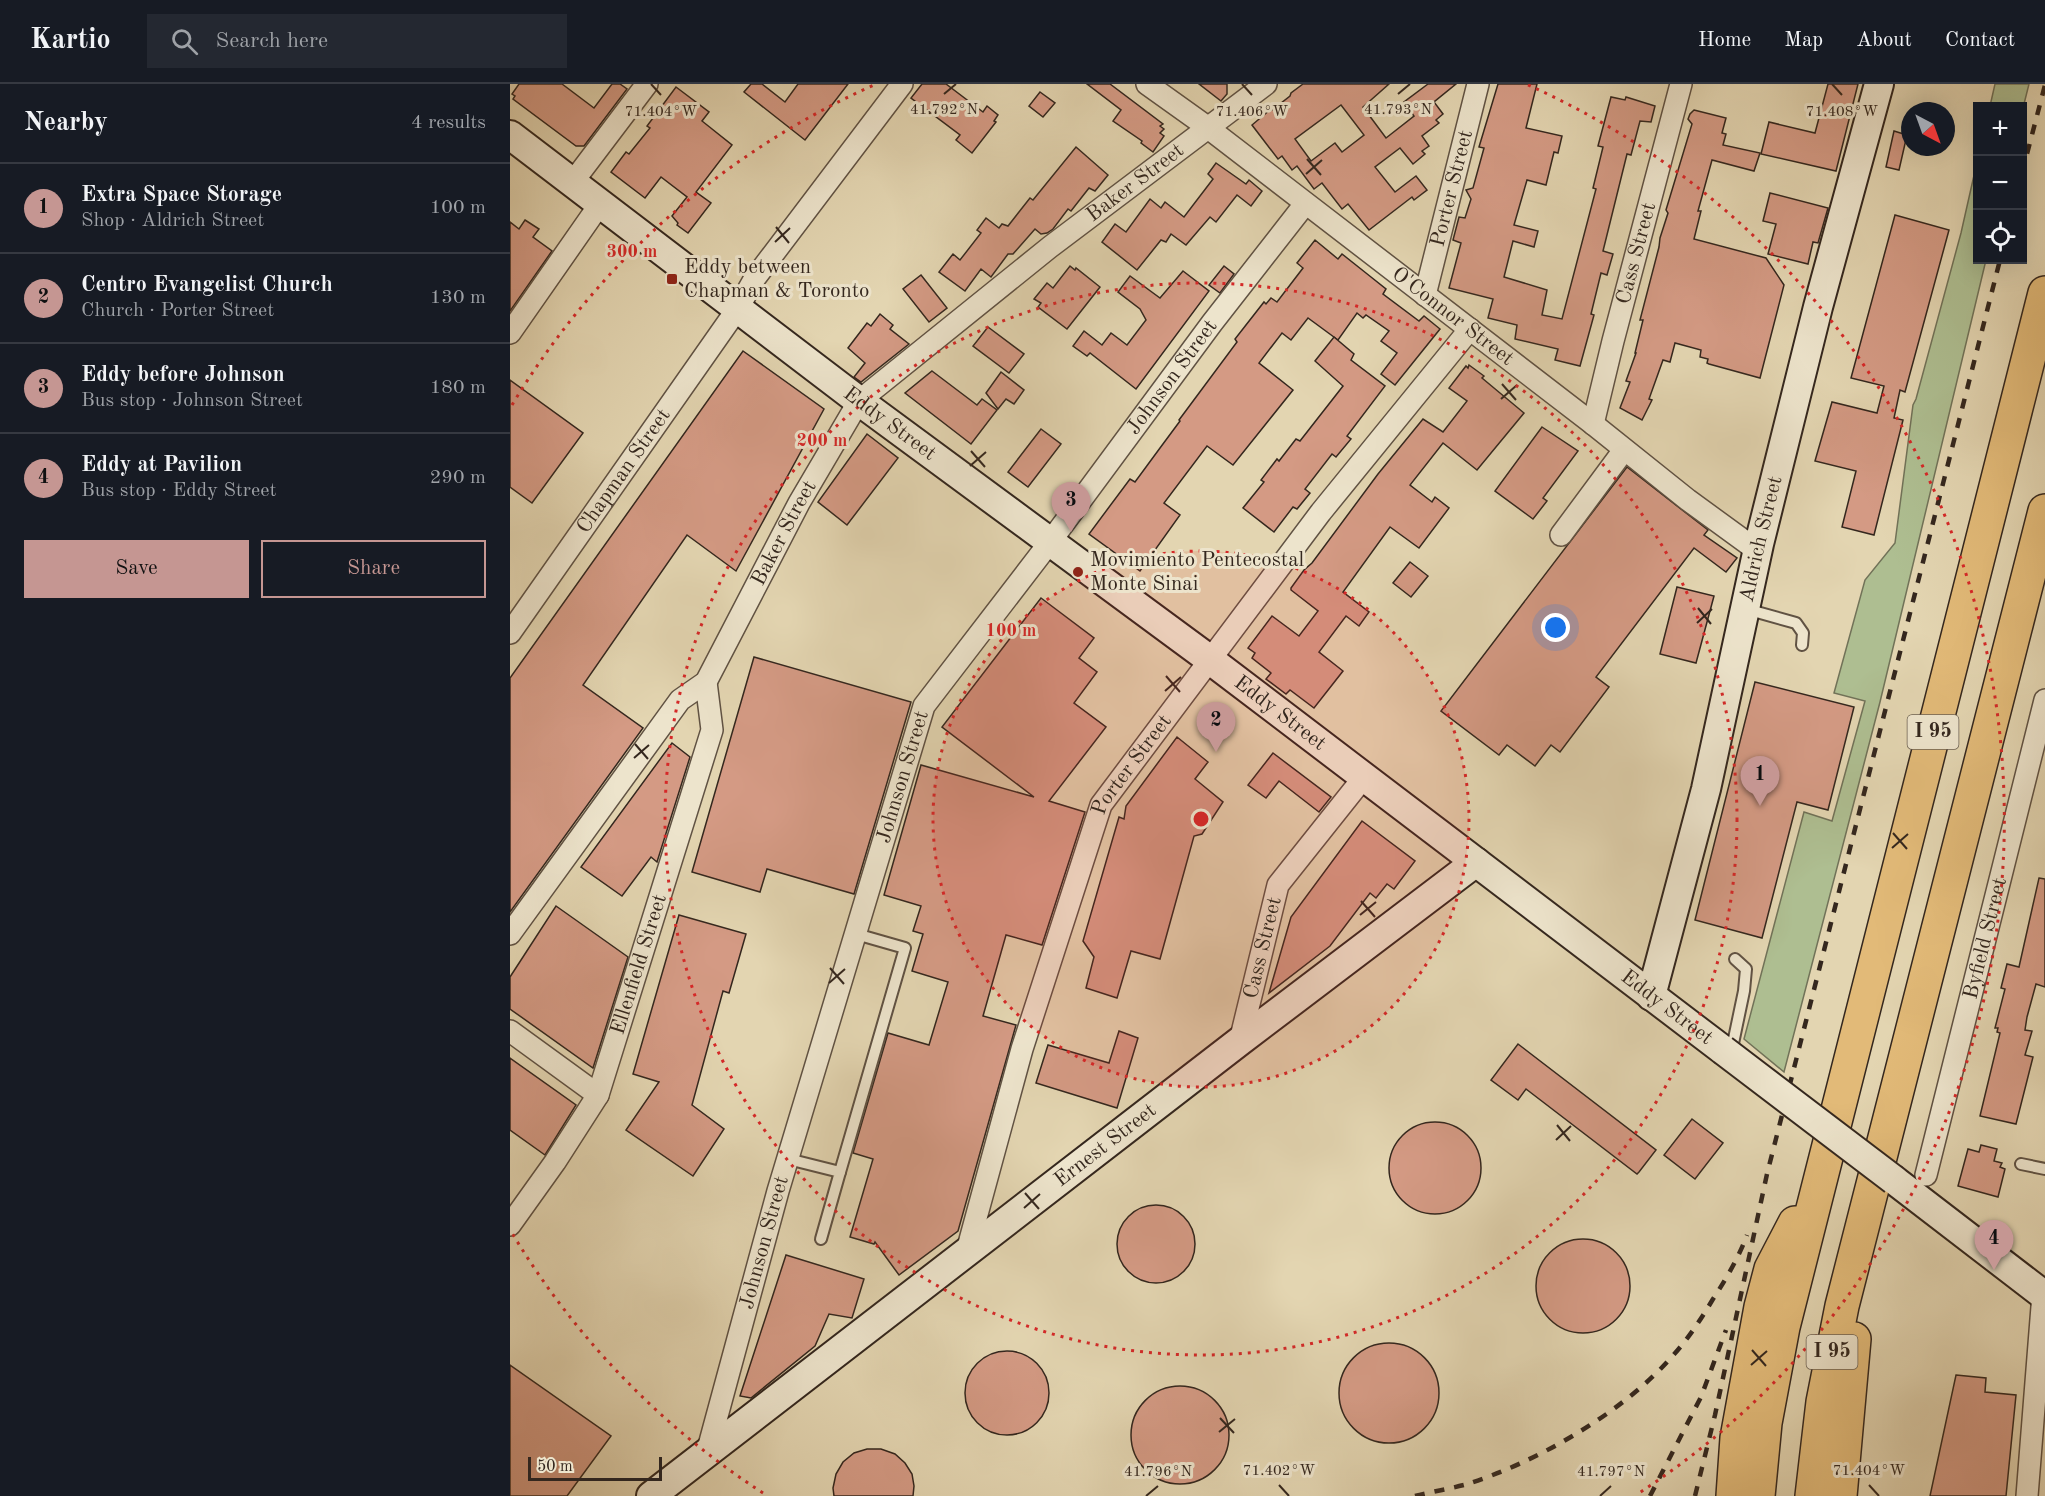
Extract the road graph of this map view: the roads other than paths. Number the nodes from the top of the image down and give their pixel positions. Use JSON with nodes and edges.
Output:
{"nodes":[{"id":1,"x":647,"y":84,"type":"edge"},
{"id":2,"x":902,"y":84,"type":"edge"},
{"id":3,"x":1148,"y":84,"type":"edge"},
{"id":4,"x":1266,"y":84,"type":"edge"},
{"id":5,"x":1478,"y":84,"type":"edge"},
{"id":6,"x":1681,"y":84,"type":"edge"},
{"id":7,"x":1879,"y":84,"type":"edge"},
{"id":8,"x":1207,"y":128,"type":"junction"},
{"id":9,"x":510,"y":135,"type":"edge"},
{"id":10,"x":573,"y":183,"type":"junction"},
{"id":11,"x":600,"y":204,"type":"junction"},
{"id":12,"x":1305,"y":204,"type":"junction"},
{"id":13,"x":2045,"y":293,"type":"edge"},
{"id":14,"x":1425,"y":295,"type":"junction"},
{"id":15,"x":738,"y":308,"type":"junction"},
{"id":16,"x":1470,"y":329,"type":"junction"},
{"id":17,"x":510,"y":333,"type":"edge"},
{"id":18,"x":859,"y":401,"type":"junction"},
{"id":19,"x":1593,"y":424,"type":"junction"},
{"id":20,"x":1624,"y":450,"type":"junction"},
{"id":21,"x":2045,"y":511,"type":"edge"},
{"id":22,"x":1561,"y":535,"type":"dead end"},
{"id":23,"x":1050,"y":542,"type":"junction"},
{"id":24,"x":1758,"y":551,"type":"junction"},
{"id":25,"x":1745,"y":609,"type":"junction"},
{"id":26,"x":510,"y":633,"type":"edge"},
{"id":27,"x":1802,"y":645,"type":"dead end"},
{"id":28,"x":1208,"y":660,"type":"junction"},
{"id":29,"x":706,"y":682,"type":"junction"},
{"id":30,"x":2045,"y":700,"type":"edge"},
{"id":31,"x":2039,"y":753,"type":"edge"},
{"id":32,"x":1364,"y":777,"type":"junction"},
{"id":33,"x":1476,"y":862,"type":"junction"},
{"id":34,"x":510,"y":934,"type":"edge"},
{"id":35,"x":856,"y":934,"type":"junction"},
{"id":36,"x":1735,"y":959,"type":"dead end"},
{"id":37,"x":1651,"y":996,"type":"junction"},
{"id":38,"x":510,"y":1031,"type":"edge"},
{"id":39,"x":1240,"y":1041,"type":"junction"},
{"id":40,"x":1727,"y":1053,"type":"junction"},
{"id":41,"x":598,"y":1095,"type":"junction"},
{"id":42,"x":788,"y":1159,"type":"junction"},
{"id":43,"x":2020,"y":1164,"type":"dead end"},
{"id":44,"x":2045,"y":1169,"type":"edge"},
{"id":45,"x":1822,"y":1171,"type":"junction"},
{"id":46,"x":840,"y":1172,"type":"junction"},
{"id":47,"x":1926,"y":1174,"type":"dead end"},
{"id":48,"x":1866,"y":1211,"type":"junction"},
{"id":49,"x":510,"y":1225,"type":"edge"},
{"id":50,"x":821,"y":1239,"type":"dead end"},
{"id":51,"x":967,"y":1251,"type":"junction"},
{"id":52,"x":2044,"y":1295,"type":"edge"},
{"id":53,"x":706,"y":1453,"type":"junction"},
{"id":54,"x":651,"y":1496,"type":"edge"},
{"id":55,"x":1733,"y":1496,"type":"edge"},
{"id":56,"x":1758,"y":1496,"type":"edge"},
{"id":57,"x":1812,"y":1496,"type":"edge"},
{"id":58,"x":1840,"y":1496,"type":"edge"},
{"id":59,"x":2026,"y":1496,"type":"edge"}],
"edges":[{"from":1,"to":10,"type":"street"},
{"from":2,"to":15,"type":"street","name":"Chapman Street"},
{"from":3,"to":8,"type":"street","name":"O'Connor Street"},
{"from":4,"to":8,"type":"street","name":"Baker Street"},
{"from":5,"to":14,"type":"street","name":"Porter Street"},
{"from":6,"to":19,"type":"street","name":"Cass Street"},
{"from":7,"to":24,"type":"street","name":"Aldrich Street"},
{"from":8,"to":12,"type":"street","name":"O'Connor Street"},
{"from":8,"to":18,"type":"street","name":"Baker Street"},
{"from":9,"to":10,"type":"street","name":"Eddy Street"},
{"from":10,"to":11,"type":"street","name":"Eddy Street"},
{"from":11,"to":15,"type":"street","name":"Eddy Street"},
{"from":11,"to":17,"type":"street"},
{"from":12,"to":14,"type":"street","name":"O'Connor Street"},
{"from":12,"to":23,"type":"street","name":"Johnson Street"},
{"from":13,"to":45,"type":"highway","number":"I 95"},
{"from":14,"to":16,"type":"street","name":"O'Connor Street"},
{"from":15,"to":18,"type":"street","name":"Eddy Street"},
{"from":15,"to":26,"type":"street","name":"Chapman Street"},
{"from":16,"to":19,"type":"street","name":"O'Connor Street"},
{"from":16,"to":28,"type":"street","name":"Porter Street"},
{"from":18,"to":23,"type":"street","name":"Eddy Street"},
{"from":18,"to":29,"type":"street","name":"Baker Street"},
{"from":19,"to":20,"type":"street","name":"O'Connor Street"},
{"from":20,"to":22,"type":"street"},
{"from":20,"to":24,"type":"street","name":"O'Connor Street"},
{"from":21,"to":48,"type":"highway","number":"I 95"},
{"from":23,"to":28,"type":"street","name":"Eddy Street"},
{"from":23,"to":35,"type":"street","name":"Johnson Street"},
{"from":24,"to":25,"type":"street","name":"Aldrich Street"},
{"from":25,"to":27,"type":"lane"},
{"from":25,"to":37,"type":"street","name":"Aldrich Street"},
{"from":28,"to":32,"type":"street","name":"Eddy Street"},
{"from":28,"to":51,"type":"street","name":"Porter Street"},
{"from":29,"to":34,"type":"street","name":"Baker Street"},
{"from":29,"to":41,"type":"street","name":"Ellenfield Street"},
{"from":30,"to":31,"type":"street","name":"Byfield Street"},
{"from":31,"to":47,"type":"street","name":"Byfield Street"},
{"from":32,"to":33,"type":"street","name":"Eddy Street"},
{"from":32,"to":39,"type":"street","name":"Cass Street"},
{"from":33,"to":37,"type":"street","name":"Eddy Street"},
{"from":33,"to":39,"type":"street","name":"Ernest Street"},
{"from":35,"to":42,"type":"street","name":"Johnson Street"},
{"from":35,"to":46,"type":"lane"},
{"from":36,"to":40,"type":"lane"},
{"from":37,"to":40,"type":"street","name":"Eddy Street"},
{"from":38,"to":41,"type":"street"},
{"from":39,"to":51,"type":"street","name":"Ernest Street"},
{"from":40,"to":52,"type":"street","name":"Eddy Street","bridge":true},
{"from":41,"to":49,"type":"street","name":"Ellenfield Street"},
{"from":42,"to":46,"type":"lane"},
{"from":42,"to":53,"type":"street","name":"Johnson Street"},
{"from":43,"to":44,"type":"lane"},
{"from":45,"to":55,"type":"highway"},
{"from":45,"to":56,"type":"highway","number":"I 95"},
{"from":46,"to":50,"type":"lane"},
{"from":48,"to":57,"type":"highway","number":"I 95"},
{"from":48,"to":58,"type":"highway"},
{"from":51,"to":53,"type":"street","name":"Ernest Street"},
{"from":52,"to":59,"type":"street"},
{"from":53,"to":54,"type":"street","name":"Ernest Street"}]}
